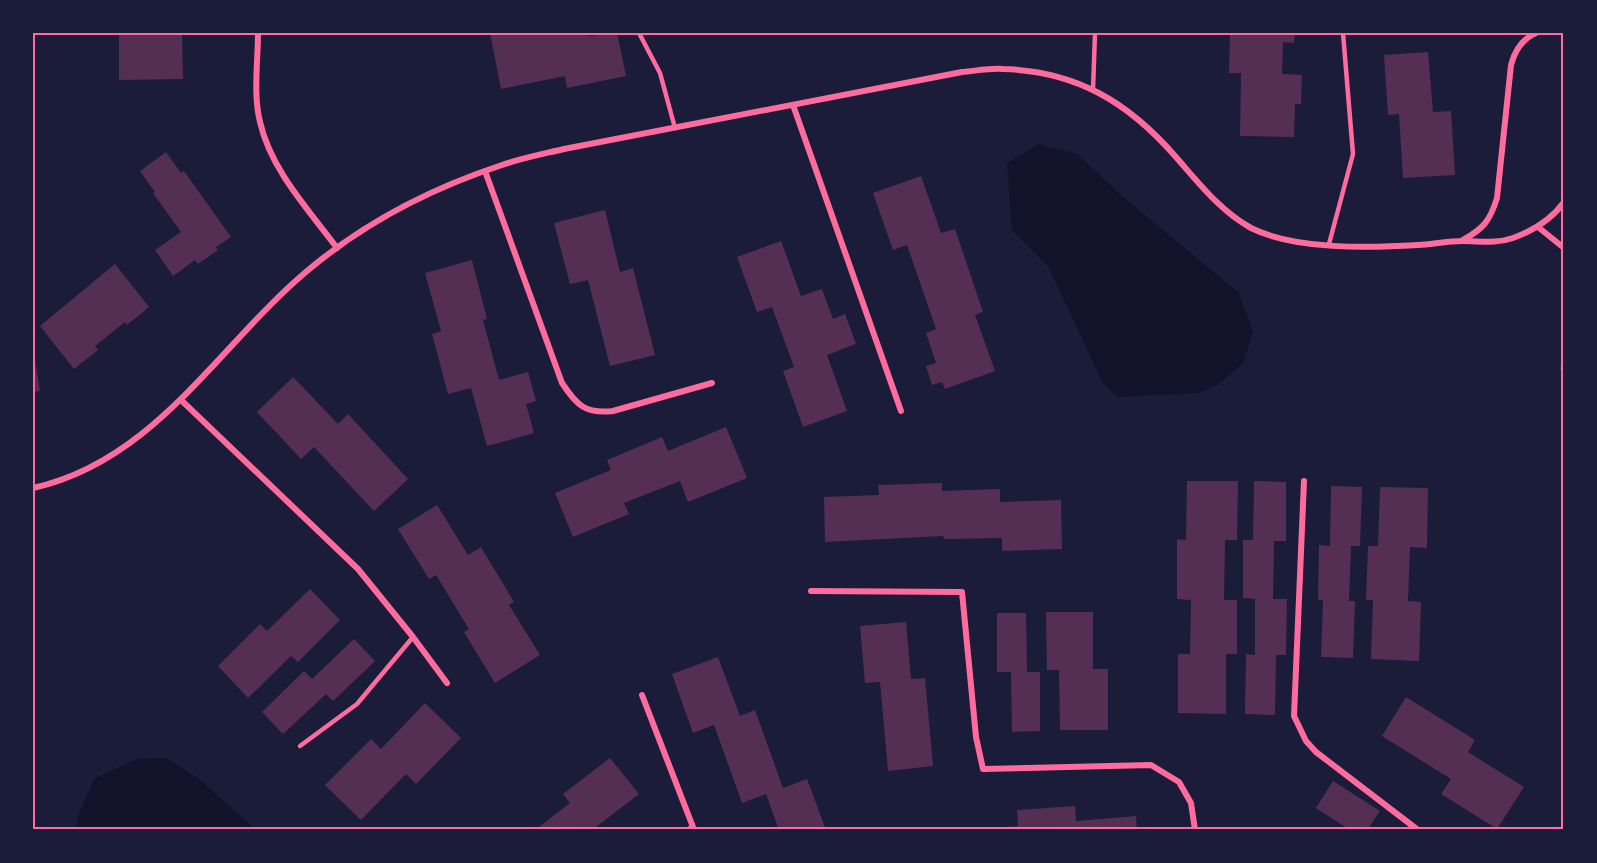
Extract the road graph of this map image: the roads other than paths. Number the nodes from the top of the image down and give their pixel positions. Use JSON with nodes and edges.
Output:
{"nodes":[{"id":1,"x":258,"y":33,"type":"edge"},
{"id":2,"x":639,"y":33,"type":"edge"},
{"id":3,"x":1095,"y":33,"type":"edge"},
{"id":4,"x":1343,"y":33,"type":"edge"},
{"id":5,"x":1536,"y":33,"type":"edge"},
{"id":6,"x":1093,"y":90,"type":"junction"},
{"id":7,"x":793,"y":105,"type":"junction"},
{"id":8,"x":675,"y":128,"type":"junction"},
{"id":9,"x":485,"y":171,"type":"junction"},
{"id":10,"x":1564,"y":202,"type":"edge"},
{"id":11,"x":1538,"y":227,"type":"junction"},
{"id":12,"x":1462,"y":241,"type":"junction"},
{"id":13,"x":1329,"y":244,"type":"junction"},
{"id":14,"x":337,"y":248,"type":"junction"},
{"id":15,"x":1564,"y":248,"type":"edge"},
{"id":16,"x":712,"y":383,"type":"dead end"},
{"id":17,"x":181,"y":400,"type":"junction"},
{"id":18,"x":901,"y":411,"type":"dead end"},
{"id":19,"x":1304,"y":481,"type":"dead end"},
{"id":20,"x":33,"y":488,"type":"edge"},
{"id":21,"x":811,"y":591,"type":"dead end"},
{"id":22,"x":413,"y":637,"type":"junction"},
{"id":23,"x":447,"y":683,"type":"dead end"},
{"id":24,"x":642,"y":695,"type":"dead end"},
{"id":25,"x":300,"y":746,"type":"dead end"},
{"id":26,"x":688,"y":830,"type":"edge"},
{"id":27,"x":1195,"y":830,"type":"edge"},
{"id":28,"x":1418,"y":830,"type":"edge"}],
"edges":[{"from":1,"to":14,"type":"street"},
{"from":2,"to":8,"type":"lane"},
{"from":3,"to":6,"type":"lane"},
{"from":4,"to":13,"type":"lane"},
{"from":5,"to":12,"type":"street"},
{"from":6,"to":7,"type":"street"},
{"from":6,"to":13,"type":"street"},
{"from":7,"to":8,"type":"street"},
{"from":7,"to":18,"type":"street"},
{"from":8,"to":9,"type":"street"},
{"from":9,"to":14,"type":"street"},
{"from":9,"to":16,"type":"street"},
{"from":10,"to":11,"type":"street"},
{"from":11,"to":12,"type":"street"},
{"from":11,"to":15,"type":"street"},
{"from":12,"to":13,"type":"street"},
{"from":14,"to":17,"type":"street"},
{"from":17,"to":20,"type":"street"},
{"from":17,"to":22,"type":"street"},
{"from":19,"to":28,"type":"street"},
{"from":21,"to":27,"type":"street"},
{"from":22,"to":23,"type":"street"},
{"from":22,"to":25,"type":"lane"},
{"from":24,"to":26,"type":"street"}]}
